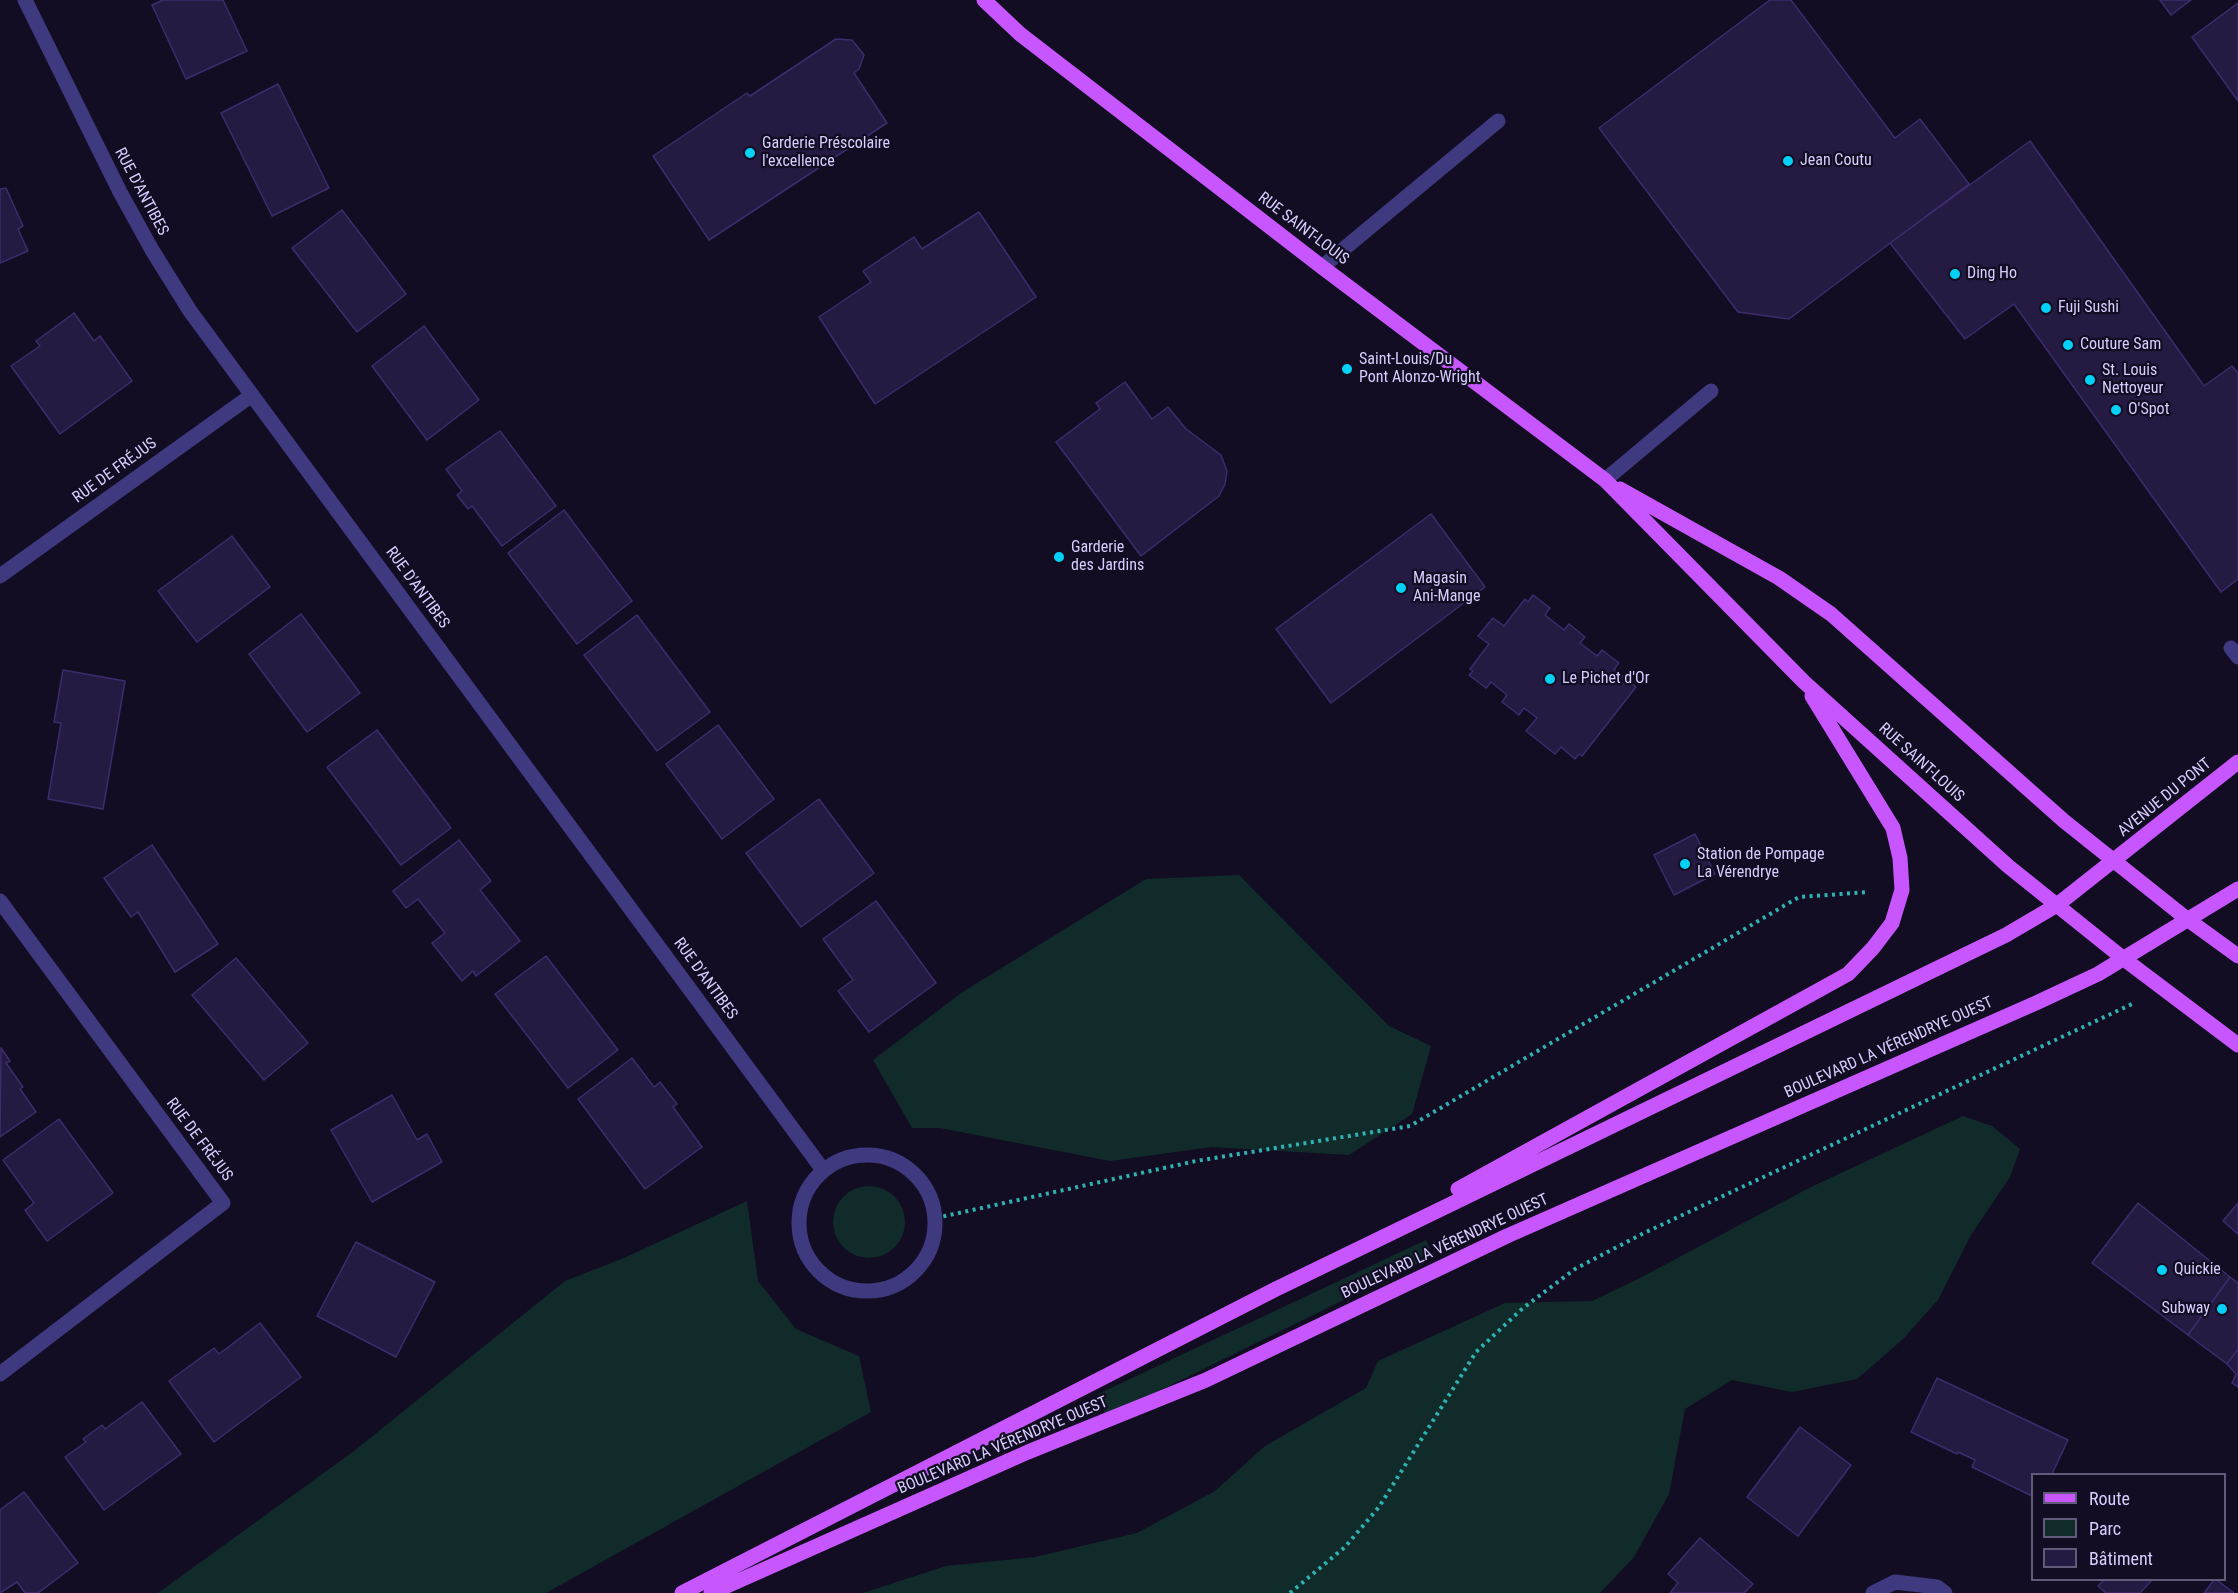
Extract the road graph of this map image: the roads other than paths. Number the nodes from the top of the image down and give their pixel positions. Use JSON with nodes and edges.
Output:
{"nodes":[{"id":1,"x":25,"y":0,"type":"edge"},
{"id":2,"x":984,"y":0,"type":"edge"},
{"id":3,"x":1498,"y":121,"type":"dead end"},
{"id":4,"x":1322,"y":267,"type":"junction"},
{"id":5,"x":1711,"y":391,"type":"dead end"},
{"id":6,"x":252,"y":395,"type":"junction"},
{"id":7,"x":1605,"y":480,"type":"junction"},
{"id":8,"x":0,"y":576,"type":"edge"},
{"id":9,"x":1804,"y":682,"type":"junction"},
{"id":10,"x":2238,"y":762,"type":"edge"},
{"id":11,"x":2115,"y":861,"type":"junction"},
{"id":12,"x":2238,"y":889,"type":"edge"},
{"id":13,"x":0,"y":901,"type":"edge"},
{"id":14,"x":2057,"y":904,"type":"junction"},
{"id":15,"x":2187,"y":919,"type":"junction"},
{"id":16,"x":2238,"y":956,"type":"edge"},
{"id":17,"x":2124,"y":959,"type":"junction"},
{"id":18,"x":2238,"y":1045,"type":"edge"},
{"id":19,"x":823,"y":1170,"type":"junction"},
{"id":20,"x":1276,"y":1289,"type":"junction"},
{"id":21,"x":0,"y":1374,"type":"edge"},
{"id":22,"x":682,"y":1593,"type":"edge"},
{"id":23,"x":711,"y":1593,"type":"edge"},
{"id":24,"x":1873,"y":1593,"type":"edge"},
{"id":25,"x":1945,"y":1593,"type":"edge"}],
"edges":[{"from":1,"to":6,"type":"street","name":"RUE D'ANTIBES"},
{"from":2,"to":4,"type":"main road","name":"RUE SAINT-LOUIS"},
{"from":3,"to":4,"type":"street"},
{"from":4,"to":7,"type":"main road","name":"RUE SAINT-LOUIS"},
{"from":5,"to":7,"type":"street"},
{"from":6,"to":8,"type":"street","name":"RUE DE FRÉJUS"},
{"from":6,"to":19,"type":"street","name":"RUE D'ANTIBES"},
{"from":7,"to":9,"type":"main road","name":"RUE SAINT-LOUIS"},
{"from":7,"to":11,"type":"main road","name":"RUE SAINT-LOUIS"},
{"from":9,"to":14,"type":"main road","name":"RUE SAINT-LOUIS"},
{"from":9,"to":20,"type":"main road"},
{"from":10,"to":11,"type":"main road","name":"AVENUE DU PONT"},
{"from":11,"to":14,"type":"main road","name":"BOULEVARD LA VÉRENDRYE OUEST"},
{"from":11,"to":15,"type":"main road","name":"RUE SAINT-LOUIS"},
{"from":12,"to":15,"type":"main road"},
{"from":13,"to":21,"type":"street","name":"RUE DE FRÉJUS"},
{"from":14,"to":17,"type":"main road","name":"RUE SAINT-LOUIS"},
{"from":14,"to":20,"type":"main road","name":"BOULEVARD LA VÉRENDRYE OUEST"},
{"from":15,"to":16,"type":"main road","name":"RUE SAINT-LOUIS"},
{"from":15,"to":17,"type":"main road","name":"BOULEVARD LA VÉRENDRYE OUEST"},
{"from":17,"to":18,"type":"main road","name":"RUE SAINT-LOUIS"},
{"from":17,"to":23,"type":"main road","name":"BOULEVARD LA VÉRENDRYE OUEST"},
{"from":19,"to":19,"type":"street"},
{"from":20,"to":22,"type":"main road","name":"BOULEVARD LA VÉRENDRYE OUEST"},
{"from":24,"to":25,"type":"street"}]}
